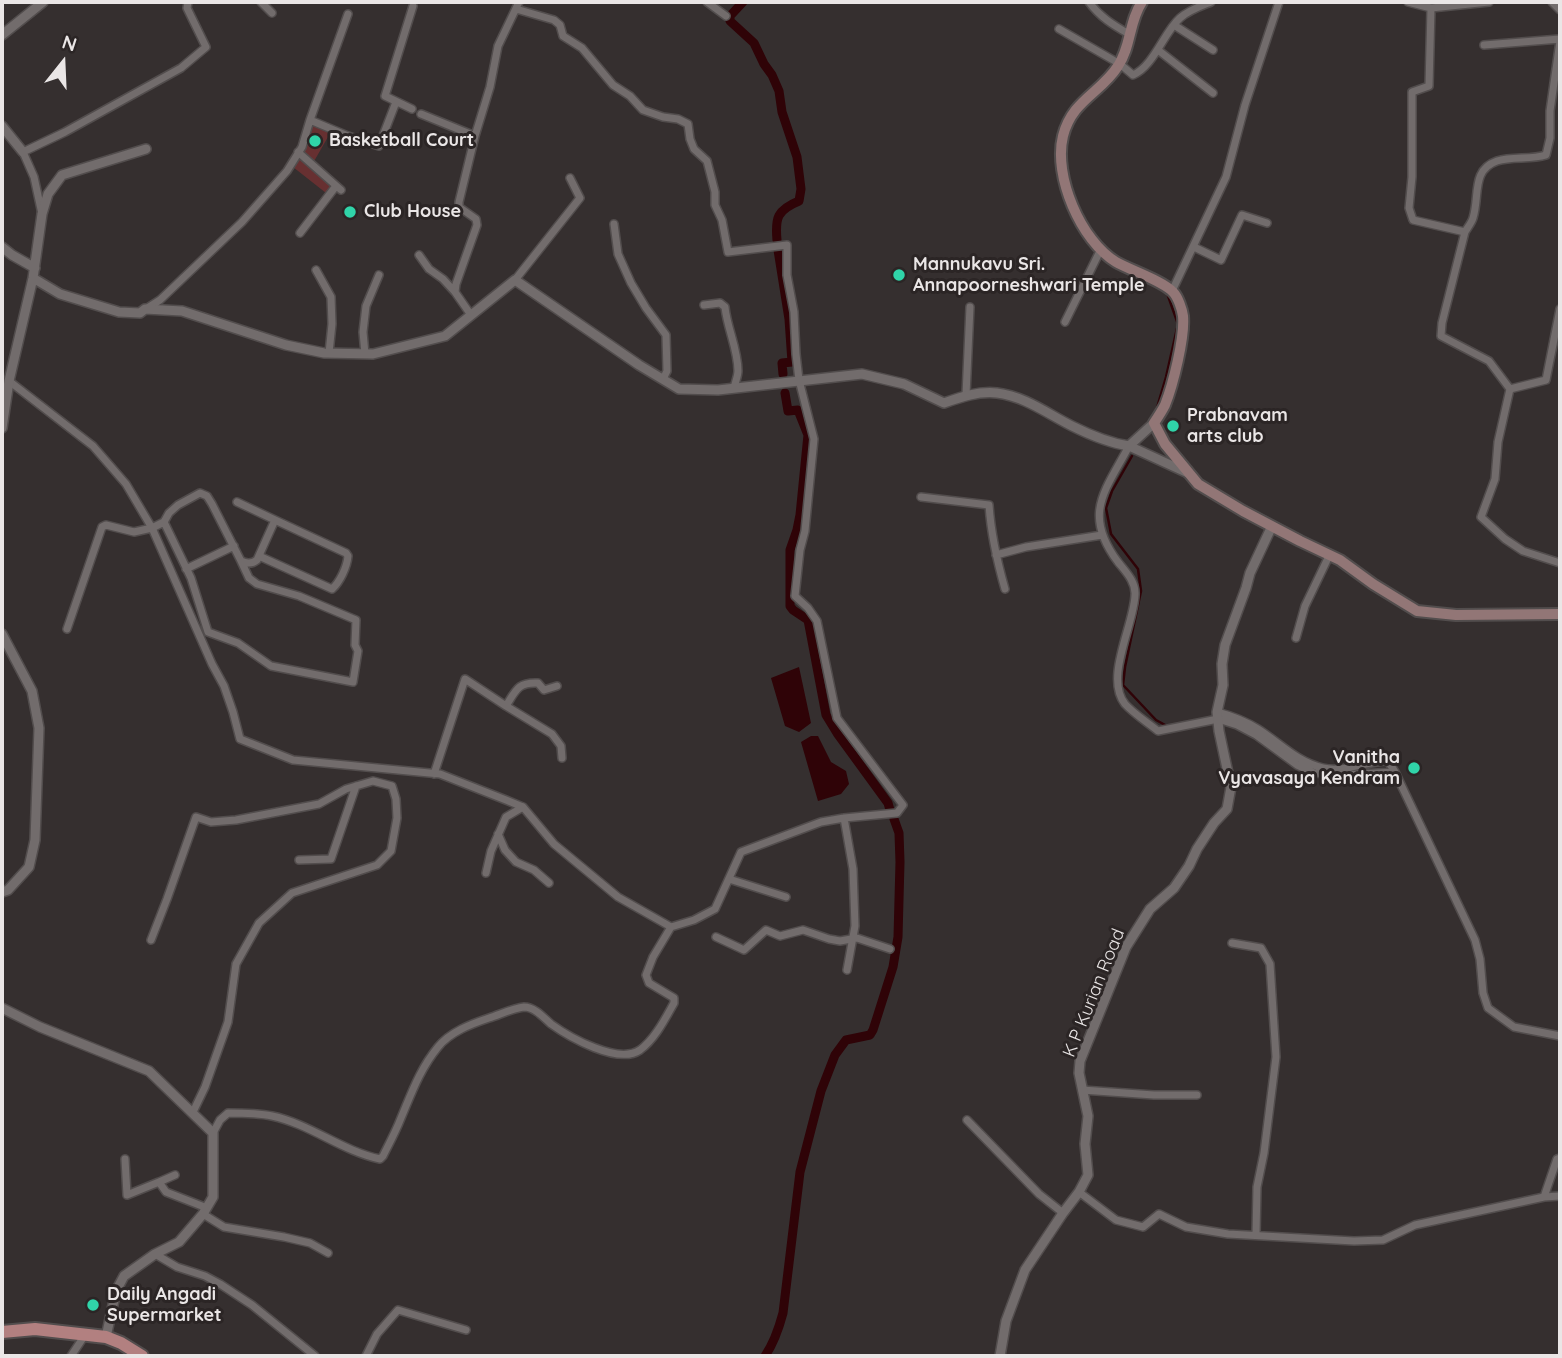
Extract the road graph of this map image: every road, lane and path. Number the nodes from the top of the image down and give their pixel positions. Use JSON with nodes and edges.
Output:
{"nodes":[{"id":1,"x":188,"y":2,"type":"edge"},
{"id":2,"x":261,"y":2,"type":"edge"},
{"id":3,"x":707,"y":2,"type":"edge"},
{"id":4,"x":1089,"y":2,"type":"edge"},
{"id":5,"x":1142,"y":2,"type":"edge"},
{"id":6,"x":1211,"y":2,"type":"edge"},
{"id":7,"x":1279,"y":2,"type":"edge"},
{"id":8,"x":1408,"y":2,"type":"edge"},
{"id":9,"x":1489,"y":2,"type":"edge"},
{"id":10,"x":1552,"y":2,"type":"edge"},
{"id":11,"x":37,"y":4,"type":"edge"},
{"id":12,"x":518,"y":5,"type":"edge"},
{"id":13,"x":413,"y":6,"type":"dead end"},
{"id":14,"x":1431,"y":8,"type":"junction"},
{"id":15,"x":1560,"y":10,"type":"edge"},
{"id":16,"x":272,"y":13,"type":"dead end"},
{"id":17,"x":348,"y":14,"type":"dead end"},
{"id":18,"x":726,"y":16,"type":"dead end"},
{"id":19,"x":1174,"y":25,"type":"junction"},
{"id":20,"x":1059,"y":29,"type":"dead end"},
{"id":21,"x":1129,"y":34,"type":"junction"},
{"id":22,"x":2,"y":35,"type":"edge"},
{"id":23,"x":1560,"y":40,"type":"edge"},
{"id":24,"x":1484,"y":45,"type":"dead end"},
{"id":25,"x":1158,"y":50,"type":"junction"},
{"id":26,"x":1213,"y":50,"type":"dead end"},
{"id":27,"x":1120,"y":64,"type":"junction"},
{"id":28,"x":1213,"y":93,"type":"dead end"},
{"id":29,"x":396,"y":102,"type":"junction"},
{"id":30,"x":412,"y":109,"type":"dead end"},
{"id":31,"x":421,"y":114,"type":"dead end"},
{"id":32,"x":310,"y":120,"type":"junction"},
{"id":33,"x":2,"y":126,"type":"edge"},
{"id":34,"x":475,"y":136,"type":"junction"},
{"id":35,"x":146,"y":149,"type":"dead end"},
{"id":36,"x":23,"y":152,"type":"junction"},
{"id":37,"x":298,"y":152,"type":"junction"},
{"id":38,"x":570,"y":178,"type":"dead end"},
{"id":39,"x":42,"y":214,"type":"junction"},
{"id":40,"x":1267,"y":223,"type":"dead end"},
{"id":41,"x":614,"y":224,"type":"dead end"},
{"id":42,"x":1465,"y":232,"type":"junction"},
{"id":43,"x":300,"y":233,"type":"dead end"},
{"id":44,"x":2,"y":247,"type":"edge"},
{"id":45,"x":1195,"y":247,"type":"junction"},
{"id":46,"x":1101,"y":249,"type":"junction"},
{"id":47,"x":419,"y":255,"type":"dead end"},
{"id":48,"x":317,"y":270,"type":"dead end"},
{"id":49,"x":34,"y":273,"type":"junction"},
{"id":50,"x":379,"y":275,"type":"dead end"},
{"id":51,"x":515,"y":280,"type":"junction"},
{"id":52,"x":1172,"y":291,"type":"junction"},
{"id":53,"x":455,"y":292,"type":"junction"},
{"id":54,"x":704,"y":305,"type":"dead end"},
{"id":55,"x":970,"y":307,"type":"dead end"},
{"id":56,"x":145,"y":309,"type":"junction"},
{"id":57,"x":1560,"y":309,"type":"edge"},
{"id":58,"x":471,"y":315,"type":"junction"},
{"id":59,"x":1065,"y":322,"type":"dead end"},
{"id":60,"x":328,"y":353,"type":"junction"},
{"id":61,"x":365,"y":354,"type":"junction"},
{"id":62,"x":7,"y":378,"type":"edge"},
{"id":63,"x":663,"y":379,"type":"junction"},
{"id":64,"x":796,"y":381,"type":"junction"},
{"id":65,"x":734,"y":388,"type":"junction"},
{"id":66,"x":1510,"y":388,"type":"junction"},
{"id":67,"x":966,"y":395,"type":"junction"},
{"id":68,"x":1154,"y":423,"type":"junction"},
{"id":69,"x":2,"y":428,"type":"edge"},
{"id":70,"x":1129,"y":446,"type":"junction"},
{"id":71,"x":1188,"y":473,"type":"junction"},
{"id":72,"x":921,"y":497,"type":"dead end"},
{"id":73,"x":237,"y":502,"type":"dead end"},
{"id":74,"x":275,"y":520,"type":"junction"},
{"id":75,"x":164,"y":522,"type":"junction"},
{"id":76,"x":1272,"y":526,"type":"junction"},
{"id":77,"x":152,"y":528,"type":"junction"},
{"id":78,"x":1102,"y":535,"type":"junction"},
{"id":79,"x":233,"y":546,"type":"junction"},
{"id":80,"x":996,"y":555,"type":"junction"},
{"id":81,"x":259,"y":556,"type":"junction"},
{"id":82,"x":1329,"y":556,"type":"junction"},
{"id":83,"x":242,"y":561,"type":"junction"},
{"id":84,"x":1560,"y":563,"type":"edge"},
{"id":85,"x":186,"y":569,"type":"junction"},
{"id":86,"x":1005,"y":589,"type":"dead end"},
{"id":87,"x":1560,"y":614,"type":"edge"},
{"id":88,"x":67,"y":629,"type":"dead end"},
{"id":89,"x":2,"y":634,"type":"edge"},
{"id":90,"x":1296,"y":638,"type":"dead end"},
{"id":91,"x":556,"y":686,"type":"dead end"},
{"id":92,"x":506,"y":706,"type":"junction"},
{"id":93,"x":1218,"y":715,"type":"junction"},
{"id":94,"x":562,"y":758,"type":"dead end"},
{"id":95,"x":434,"y":774,"type":"junction"},
{"id":96,"x":356,"y":786,"type":"junction"},
{"id":97,"x":523,"y":807,"type":"junction"},
{"id":98,"x":844,"y":818,"type":"junction"},
{"id":99,"x":498,"y":834,"type":"junction"},
{"id":100,"x":299,"y":860,"type":"dead end"},
{"id":101,"x":486,"y":873,"type":"dead end"},
{"id":102,"x":730,"y":879,"type":"junction"},
{"id":103,"x":549,"y":883,"type":"dead end"},
{"id":104,"x":2,"y":892,"type":"edge"},
{"id":105,"x":786,"y":897,"type":"dead end"},
{"id":106,"x":671,"y":927,"type":"junction"},
{"id":107,"x":716,"y":937,"type":"dead end"},
{"id":108,"x":150,"y":940,"type":"dead end"},
{"id":109,"x":853,"y":940,"type":"junction"},
{"id":110,"x":1232,"y":943,"type":"dead end"},
{"id":111,"x":890,"y":949,"type":"dead end"},
{"id":112,"x":847,"y":970,"type":"dead end"},
{"id":113,"x":2,"y":1008,"type":"edge"},
{"id":114,"x":1560,"y":1036,"type":"edge"},
{"id":115,"x":1082,"y":1090,"type":"junction"},
{"id":116,"x":1197,"y":1095,"type":"dead end"},
{"id":117,"x":192,"y":1112,"type":"junction"},
{"id":118,"x":967,"y":1120,"type":"dead end"},
{"id":119,"x":213,"y":1133,"type":"junction"},
{"id":120,"x":1560,"y":1158,"type":"edge"},
{"id":121,"x":125,"y":1159,"type":"dead end"},
{"id":122,"x":175,"y":1175,"type":"dead end"},
{"id":123,"x":159,"y":1182,"type":"junction"},
{"id":124,"x":1079,"y":1192,"type":"junction"},
{"id":125,"x":1560,"y":1196,"type":"edge"},
{"id":126,"x":1544,"y":1197,"type":"junction"},
{"id":127,"x":205,"y":1211,"type":"junction"},
{"id":128,"x":1063,"y":1213,"type":"junction"},
{"id":129,"x":1256,"y":1236,"type":"junction"},
{"id":130,"x":328,"y":1253,"type":"dead end"},
{"id":131,"x":155,"y":1254,"type":"junction"},
{"id":132,"x":466,"y":1330,"type":"dead end"},
{"id":133,"x":2,"y":1332,"type":"edge"},
{"id":134,"x":85,"y":1335,"type":"junction"},
{"id":135,"x":106,"y":1338,"type":"junction"},
{"id":136,"x":136,"y":1355,"type":"edge"},
{"id":137,"x":71,"y":1356,"type":"edge"},
{"id":138,"x":315,"y":1356,"type":"edge"},
{"id":139,"x":366,"y":1356,"type":"edge"},
{"id":140,"x":1000,"y":1356,"type":"edge"}],
"edges":[{"from":1,"to":36,"type":"street"},
{"from":2,"to":16,"type":"street"},
{"from":3,"to":18,"type":"street"},
{"from":4,"to":21,"type":"street"},
{"from":5,"to":21,"type":"main road"},
{"from":6,"to":19,"type":"street"},
{"from":7,"to":45,"type":"street"},
{"from":8,"to":14,"type":"street"},
{"from":9,"to":14,"type":"street"},
{"from":10,"to":15,"type":"street"},
{"from":11,"to":22,"type":"street"},
{"from":12,"to":34,"type":"street"},
{"from":12,"to":64,"type":"street"},
{"from":13,"to":29,"type":"street"},
{"from":14,"to":42,"type":"street"},
{"from":17,"to":32,"type":"street"},
{"from":19,"to":25,"type":"street"},
{"from":19,"to":26,"type":"street"},
{"from":20,"to":27,"type":"street"},
{"from":21,"to":27,"type":"main road"},
{"from":23,"to":24,"type":"street"},
{"from":23,"to":42,"type":"street"},
{"from":25,"to":27,"type":"street"},
{"from":25,"to":28,"type":"street"},
{"from":27,"to":46,"type":"main road"},
{"from":29,"to":30,"type":"street"},
{"from":29,"to":32,"type":"street"},
{"from":31,"to":34,"type":"street"},
{"from":32,"to":37,"type":"street"},
{"from":33,"to":36,"type":"street"},
{"from":34,"to":53,"type":"street"},
{"from":35,"to":39,"type":"street"},
{"from":36,"to":39,"type":"street"},
{"from":37,"to":43,"type":"street"},
{"from":37,"to":56,"type":"street"},
{"from":38,"to":51,"type":"street"},
{"from":39,"to":49,"type":"street"},
{"from":40,"to":45,"type":"street"},
{"from":41,"to":63,"type":"street"},
{"from":42,"to":66,"type":"street"},
{"from":44,"to":49,"type":"street"},
{"from":45,"to":52,"type":"street"},
{"from":46,"to":52,"type":"main road"},
{"from":46,"to":59,"type":"street"},
{"from":47,"to":53,"type":"street"},
{"from":48,"to":60,"type":"street"},
{"from":49,"to":56,"type":"street"},
{"from":49,"to":62,"type":"street"},
{"from":50,"to":61,"type":"street"},
{"from":51,"to":58,"type":"street"},
{"from":51,"to":63,"type":"street"},
{"from":52,"to":68,"type":"main road"},
{"from":53,"to":58,"type":"street"},
{"from":54,"to":65,"type":"street"},
{"from":55,"to":67,"type":"street"},
{"from":56,"to":60,"type":"street"},
{"from":57,"to":66,"type":"street"},
{"from":58,"to":61,"type":"street"},
{"from":60,"to":61,"type":"street"},
{"from":62,"to":69,"type":"street"},
{"from":62,"to":77,"type":"street"},
{"from":63,"to":65,"type":"street"},
{"from":64,"to":65,"type":"street"},
{"from":64,"to":67,"type":"street"},
{"from":64,"to":98,"type":"street"},
{"from":66,"to":84,"type":"street"},
{"from":67,"to":70,"type":"street"},
{"from":68,"to":70,"type":"street"},
{"from":68,"to":71,"type":"main road"},
{"from":70,"to":71,"type":"street"},
{"from":70,"to":78,"type":"street"},
{"from":71,"to":76,"type":"main road"},
{"from":72,"to":80,"type":"street"},
{"from":73,"to":74,"type":"street"},
{"from":74,"to":81,"type":"street"},
{"from":74,"to":81,"type":"street"},
{"from":75,"to":77,"type":"street"},
{"from":75,"to":79,"type":"street"},
{"from":75,"to":85,"type":"street"},
{"from":76,"to":82,"type":"main road"},
{"from":76,"to":93,"type":"street","name":"K P Kurian Road"},
{"from":77,"to":88,"type":"street"},
{"from":77,"to":95,"type":"street"},
{"from":78,"to":80,"type":"street"},
{"from":78,"to":93,"type":"street"},
{"from":79,"to":83,"type":"street"},
{"from":79,"to":85,"type":"street"},
{"from":80,"to":86,"type":"street"},
{"from":81,"to":83,"type":"street"},
{"from":82,"to":87,"type":"main road"},
{"from":82,"to":90,"type":"street"},
{"from":83,"to":85,"type":"street"},
{"from":89,"to":104,"type":"street"},
{"from":91,"to":92,"type":"street"},
{"from":92,"to":94,"type":"street"},
{"from":92,"to":95,"type":"street"},
{"from":93,"to":114,"type":"street"},
{"from":93,"to":115,"type":"street","name":"K P Kurian Road"},
{"from":95,"to":97,"type":"street"},
{"from":96,"to":100,"type":"street"},
{"from":96,"to":108,"type":"street"},
{"from":96,"to":117,"type":"street"},
{"from":97,"to":99,"type":"street"},
{"from":97,"to":106,"type":"street"},
{"from":98,"to":102,"type":"street"},
{"from":98,"to":109,"type":"street"},
{"from":99,"to":101,"type":"street"},
{"from":99,"to":103,"type":"street"},
{"from":102,"to":105,"type":"street"},
{"from":102,"to":106,"type":"street"},
{"from":106,"to":119,"type":"street"},
{"from":107,"to":109,"type":"street"},
{"from":109,"to":111,"type":"street"},
{"from":109,"to":112,"type":"street"},
{"from":110,"to":129,"type":"street"},
{"from":113,"to":117,"type":"street"},
{"from":115,"to":116,"type":"street"},
{"from":115,"to":124,"type":"street","name":"K P Kurian Road"},
{"from":117,"to":119,"type":"street"},
{"from":118,"to":128,"type":"street"},
{"from":119,"to":127,"type":"street"},
{"from":120,"to":126,"type":"street"},
{"from":121,"to":123,"type":"street"},
{"from":122,"to":123,"type":"street"},
{"from":123,"to":127,"type":"street"},
{"from":124,"to":128,"type":"street","name":"K P Kurian Road"},
{"from":124,"to":129,"type":"street"},
{"from":125,"to":126,"type":"street"},
{"from":126,"to":129,"type":"street"},
{"from":127,"to":130,"type":"street"},
{"from":127,"to":131,"type":"street"},
{"from":128,"to":140,"type":"street","name":"K P Kurian Road"},
{"from":131,"to":135,"type":"street"},
{"from":131,"to":138,"type":"street"},
{"from":132,"to":139,"type":"street"},
{"from":133,"to":134,"type":"main road"},
{"from":134,"to":135,"type":"main road"},
{"from":134,"to":137,"type":"street"},
{"from":135,"to":136,"type":"main road"}]}
